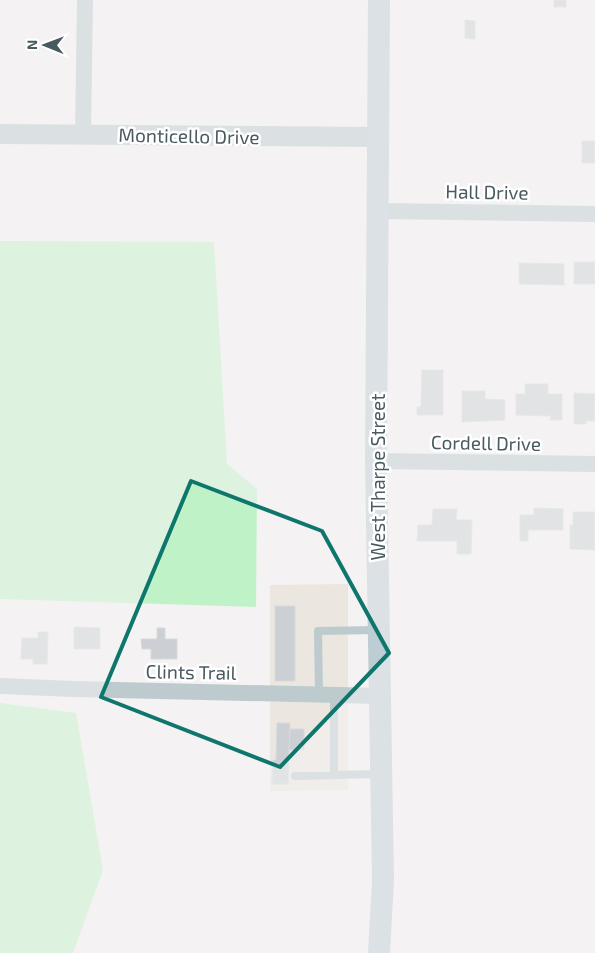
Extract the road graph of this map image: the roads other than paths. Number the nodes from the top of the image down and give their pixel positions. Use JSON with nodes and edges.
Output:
{"nodes":[{"id":1,"x":85,"y":0,"type":"edge"},
{"id":2,"x":379,"y":0,"type":"edge"},
{"id":3,"x":0,"y":134,"type":"edge"},
{"id":4,"x":83,"y":135,"type":"junction"},
{"id":5,"x":378,"y":138,"type":"junction"},
{"id":6,"x":379,"y":211,"type":"junction"},
{"id":7,"x":595,"y":214,"type":"edge"},
{"id":8,"x":376,"y":461,"type":"junction"},
{"id":9,"x":595,"y":464,"type":"edge"},
{"id":10,"x":379,"y":630,"type":"junction"},
{"id":11,"x":0,"y":686,"type":"edge"},
{"id":12,"x":326,"y":695,"type":"junction"},
{"id":13,"x":380,"y":696,"type":"junction"},
{"id":14,"x":382,"y":774,"type":"junction"},
{"id":15,"x":334,"y":775,"type":"junction"},
{"id":16,"x":295,"y":776,"type":"dead end"},
{"id":17,"x":379,"y":953,"type":"edge"}],
"edges":[{"from":1,"to":4,"type":"street"},
{"from":2,"to":5,"type":"main road","name":"West Tharpe Street"},
{"from":3,"to":4,"type":"street","name":"Monticello Drive"},
{"from":4,"to":5,"type":"street","name":"Monticello Drive"},
{"from":5,"to":6,"type":"main road","name":"West Tharpe Street"},
{"from":6,"to":7,"type":"street","name":"Hall Drive"},
{"from":6,"to":8,"type":"main road","name":"West Tharpe Street"},
{"from":8,"to":9,"type":"street","name":"Cordell Drive"},
{"from":8,"to":10,"type":"main road","name":"West Tharpe Street"},
{"from":10,"to":12,"type":"lane"},
{"from":10,"to":13,"type":"main road","name":"West Tharpe Street"},
{"from":11,"to":12,"type":"street","name":"Clints Trail"},
{"from":12,"to":13,"type":"street","name":"Clints Trail"},
{"from":12,"to":15,"type":"lane"},
{"from":13,"to":14,"type":"main road","name":"West Tharpe Street"},
{"from":14,"to":15,"type":"lane"},
{"from":14,"to":17,"type":"main road","name":"West Tharpe Street"},
{"from":15,"to":16,"type":"lane"}]}
